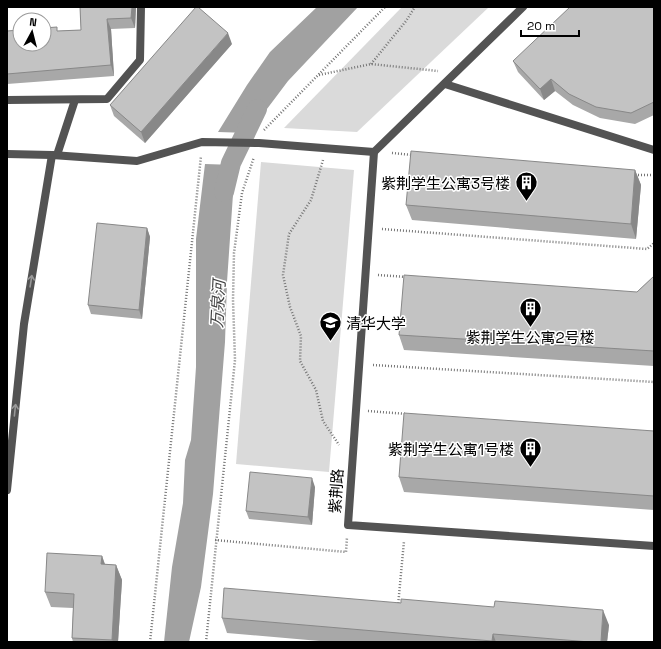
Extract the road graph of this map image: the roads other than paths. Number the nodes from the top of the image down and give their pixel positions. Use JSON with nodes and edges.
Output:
{"nodes":[{"id":1,"x":140,"y":7,"type":"edge"},
{"id":2,"x":523,"y":7,"type":"edge"},
{"id":3,"x":445,"y":84,"type":"junction"},
{"id":4,"x":7,"y":100,"type":"edge"},
{"id":5,"x":75,"y":100,"type":"junction"},
{"id":6,"x":654,"y":150,"type":"edge"},
{"id":7,"x":374,"y":152,"type":"junction"},
{"id":8,"x":7,"y":154,"type":"edge"},
{"id":9,"x":54,"y":155,"type":"junction"},
{"id":10,"x":7,"y":490,"type":"edge"},
{"id":11,"x":654,"y":546,"type":"edge"}],
"edges":[{"from":1,"to":5,"type":"street"},
{"from":2,"to":3,"type":"street"},
{"from":3,"to":6,"type":"street"},
{"from":3,"to":7,"type":"street"},
{"from":4,"to":5,"type":"street"},
{"from":5,"to":9,"type":"street"},
{"from":7,"to":9,"type":"street"},
{"from":7,"to":11,"type":"street","name":"紫荆路"},
{"from":8,"to":9,"type":"street"},
{"from":10,"to":9,"type":"street","one_way":true}]}
